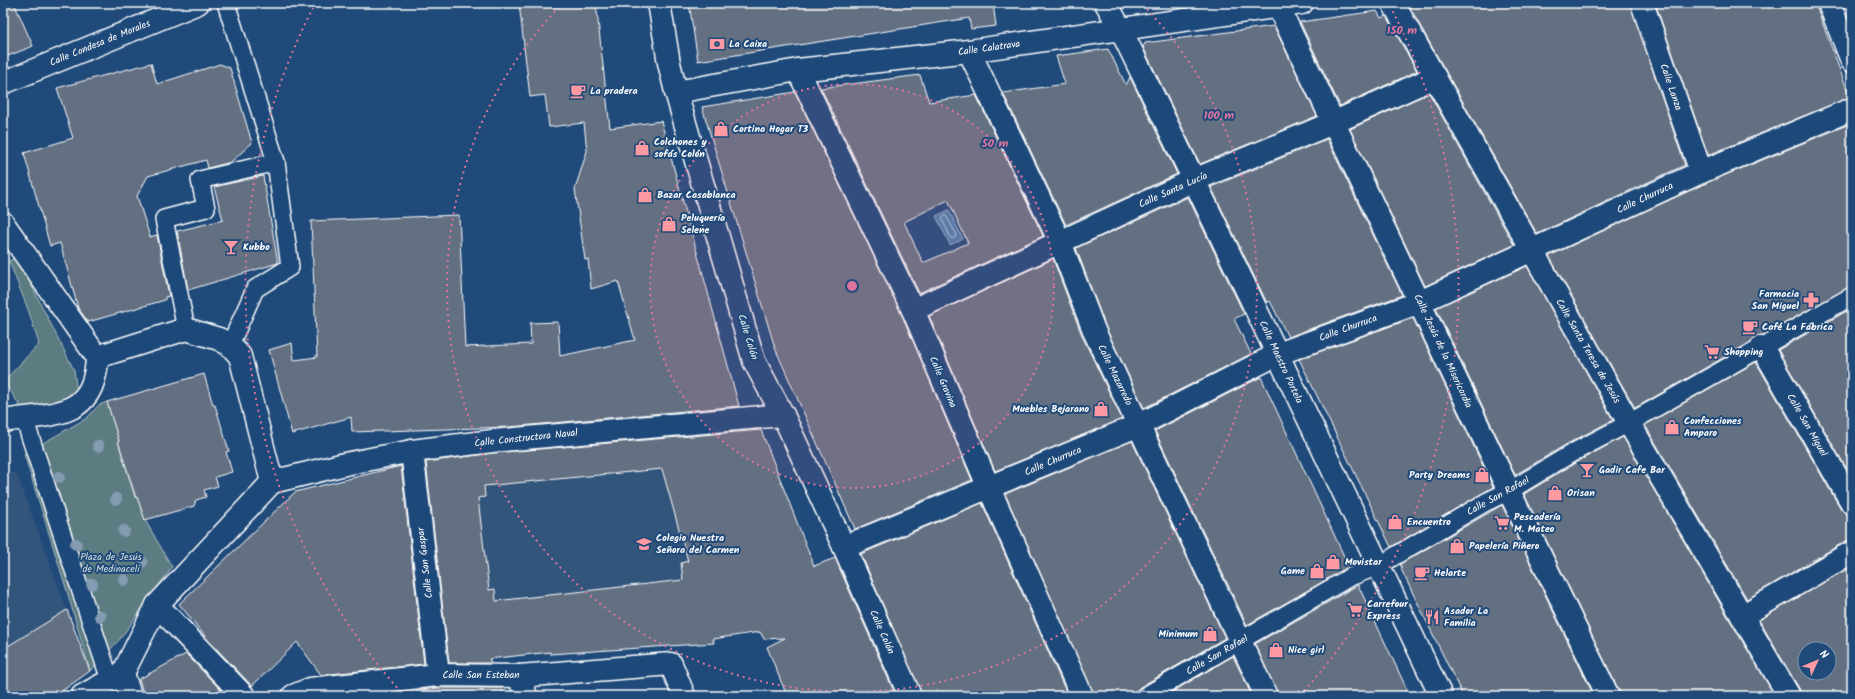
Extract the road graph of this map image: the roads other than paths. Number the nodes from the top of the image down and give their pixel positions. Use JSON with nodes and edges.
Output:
{"nodes":[{"id":1,"x":198,"y":3,"type":"edge"},
{"id":2,"x":226,"y":3,"type":"edge"},
{"id":3,"x":659,"y":3,"type":"edge"},
{"id":4,"x":1106,"y":3,"type":"edge"},
{"id":5,"x":1302,"y":3,"type":"edge"},
{"id":6,"x":1393,"y":3,"type":"edge"},
{"id":7,"x":1642,"y":3,"type":"edge"},
{"id":8,"x":1829,"y":3,"type":"edge"},
{"id":9,"x":1278,"y":6,"type":"junction"},
{"id":10,"x":1120,"y":28,"type":"junction"},
{"id":11,"x":969,"y":51,"type":"junction"},
{"id":12,"x":1852,"y":62,"type":"edge"},
{"id":13,"x":798,"y":70,"type":"junction"},
{"id":14,"x":1435,"y":77,"type":"junction"},
{"id":15,"x":3,"y":83,"type":"edge"},
{"id":16,"x":676,"y":92,"type":"junction"},
{"id":17,"x":1852,"y":109,"type":"edge"},
{"id":18,"x":1335,"y":122,"type":"junction"},
{"id":19,"x":276,"y":162,"type":"junction"},
{"id":20,"x":1701,"y":172,"type":"junction"},
{"id":21,"x":1194,"y":180,"type":"junction"},
{"id":22,"x":3,"y":223,"type":"edge"},
{"id":23,"x":1060,"y":242,"type":"junction"},
{"id":24,"x":1532,"y":251,"type":"junction"},
{"id":25,"x":1852,"y":296,"type":"edge"},
{"id":26,"x":1420,"y":302,"type":"junction"},
{"id":27,"x":913,"y":310,"type":"junction"},
{"id":28,"x":186,"y":329,"type":"junction"},
{"id":29,"x":230,"y":345,"type":"junction"},
{"id":30,"x":1762,"y":347,"type":"junction"},
{"id":31,"x":1278,"y":354,"type":"junction"},
{"id":32,"x":96,"y":357,"type":"junction"},
{"id":33,"x":783,"y":415,"type":"junction"},
{"id":34,"x":13,"y":420,"type":"edge"},
{"id":35,"x":1629,"y":423,"type":"junction"},
{"id":36,"x":1139,"y":425,"type":"junction"},
{"id":37,"x":412,"y":452,"type":"junction"},
{"id":38,"x":272,"y":482,"type":"junction"},
{"id":39,"x":989,"y":488,"type":"junction"},
{"id":40,"x":1509,"y":491,"type":"junction"},
{"id":41,"x":1852,"y":503,"type":"edge"},
{"id":42,"x":844,"y":547,"type":"junction"},
{"id":43,"x":1852,"y":552,"type":"edge"},
{"id":44,"x":1378,"y":566,"type":"junction"},
{"id":45,"x":157,"y":605,"type":"junction"},
{"id":46,"x":1742,"y":616,"type":"junction"},
{"id":47,"x":1241,"y":642,"type":"junction"},
{"id":48,"x":438,"y":675,"type":"junction"},
{"id":49,"x":117,"y":676,"type":"junction"},
{"id":50,"x":519,"y":676,"type":"junction"},
{"id":51,"x":306,"y":694,"type":"edge"},
{"id":52,"x":82,"y":696,"type":"edge"},
{"id":53,"x":130,"y":696,"type":"edge"},
{"id":54,"x":244,"y":696,"type":"edge"},
{"id":55,"x":526,"y":696,"type":"edge"},
{"id":56,"x":684,"y":696,"type":"edge"},
{"id":57,"x":910,"y":696,"type":"edge"},
{"id":58,"x":1082,"y":696,"type":"edge"},
{"id":59,"x":1145,"y":696,"type":"edge"},
{"id":60,"x":1266,"y":696,"type":"edge"},
{"id":61,"x":1441,"y":696,"type":"edge"},
{"id":62,"x":1608,"y":696,"type":"edge"},
{"id":63,"x":1789,"y":696,"type":"edge"}],
"edges":[{"from":1,"to":15,"type":"street","name":"Calle Condesa de Morales"},
{"from":2,"to":19,"type":"street"},
{"from":3,"to":16,"type":"street","name":"Calle Colón"},
{"from":4,"to":10,"type":"street","name":"Calle Maestro Portela"},
{"from":5,"to":9,"type":"street","name":"Calle Calatrava"},
{"from":6,"to":14,"type":"street","name":"Calle Santa Teresa de Jesús"},
{"from":7,"to":20,"type":"street","name":"Calle Lanza"},
{"from":8,"to":12,"type":"street"},
{"from":9,"to":10,"type":"street","name":"Calle Calatrava"},
{"from":9,"to":18,"type":"street","name":"Calle Jesús de la Misericordia"},
{"from":10,"to":11,"type":"street","name":"Calle Calatrava"},
{"from":10,"to":21,"type":"street","name":"Calle Maestro Portela"},
{"from":11,"to":13,"type":"street","name":"Calle Calatrava"},
{"from":11,"to":23,"type":"street","name":"Calle Mazarredo"},
{"from":13,"to":16,"type":"street","name":"Calle Calatrava"},
{"from":13,"to":27,"type":"street","name":"Calle Gravina"},
{"from":14,"to":18,"type":"street","name":"Calle Santa Lucía"},
{"from":14,"to":24,"type":"street","name":"Calle Santa Teresa de Jesús"},
{"from":16,"to":33,"type":"street","name":"Calle Colón"},
{"from":17,"to":20,"type":"street","name":"Calle Churruca"},
{"from":18,"to":21,"type":"street","name":"Calle Santa Lucía"},
{"from":18,"to":26,"type":"street","name":"Calle Jesús de la Misericordia"},
{"from":19,"to":28,"type":"street"},
{"from":19,"to":29,"type":"street"},
{"from":20,"to":24,"type":"street","name":"Calle Churruca"},
{"from":21,"to":23,"type":"street","name":"Calle Santa Lucía"},
{"from":21,"to":31,"type":"street","name":"Calle Maestro Portela"},
{"from":22,"to":32,"type":"street"},
{"from":23,"to":27,"type":"street","name":"Calle Santa Lucía"},
{"from":23,"to":36,"type":"street","name":"Calle Mazarredo"},
{"from":24,"to":26,"type":"street","name":"Calle Churruca"},
{"from":24,"to":35,"type":"street","name":"Calle Santa Teresa de Jesús"},
{"from":25,"to":30,"type":"street","name":"Calle San Rafael"},
{"from":26,"to":31,"type":"street","name":"Calle Churruca"},
{"from":26,"to":40,"type":"street","name":"Calle Jesús de la Misericordia"},
{"from":27,"to":39,"type":"street","name":"Calle Gravina"},
{"from":28,"to":29,"type":"street"},
{"from":28,"to":32,"type":"street"},
{"from":29,"to":38,"type":"street"},
{"from":30,"to":35,"type":"street","name":"Calle San Rafael"},
{"from":30,"to":41,"type":"street","name":"Calle San Miguel"},
{"from":31,"to":36,"type":"street","name":"Calle Churruca"},
{"from":31,"to":44,"type":"street","name":"Calle Maestro Portela"},
{"from":32,"to":34,"type":"street"},
{"from":33,"to":37,"type":"street","name":"Calle Constructora Naval"},
{"from":33,"to":42,"type":"street","name":"Calle Colón"},
{"from":34,"to":49,"type":"street"},
{"from":35,"to":40,"type":"street","name":"Calle San Rafael"},
{"from":35,"to":46,"type":"street","name":"Calle Santa Teresa de Jesús"},
{"from":36,"to":39,"type":"street","name":"Calle Churruca"},
{"from":36,"to":47,"type":"street","name":"Calle Mazarredo"},
{"from":37,"to":38,"type":"street","name":"Calle Constructora Naval"},
{"from":37,"to":48,"type":"street","name":"Calle San Gaspar"},
{"from":38,"to":45,"type":"street"},
{"from":39,"to":42,"type":"street","name":"Calle Churruca"},
{"from":39,"to":58,"type":"street","name":"Calle Gravina"},
{"from":40,"to":44,"type":"street","name":"Calle San Rafael"},
{"from":40,"to":62,"type":"street","name":"Calle Jesús de la Misericordia"},
{"from":42,"to":57,"type":"street","name":"Calle Colón"},
{"from":43,"to":46,"type":"street"},
{"from":44,"to":47,"type":"street","name":"Calle San Rafael"},
{"from":44,"to":61,"type":"street","name":"Calle Maestro Portela"},
{"from":45,"to":49,"type":"street"},
{"from":45,"to":54,"type":"street"},
{"from":46,"to":63,"type":"street","name":"Calle Santa Teresa de Jesús"},
{"from":47,"to":59,"type":"street","name":"Calle San Rafael"},
{"from":47,"to":60,"type":"street","name":"Calle Mazarredo"},
{"from":48,"to":50,"type":"street","name":"Calle San Esteban"},
{"from":48,"to":51,"type":"street","name":"Calle San Esteban"},
{"from":49,"to":52,"type":"street"},
{"from":49,"to":53,"type":"street"},
{"from":50,"to":55,"type":"street"},
{"from":50,"to":56,"type":"street","name":"Calle San Esteban"}]}
